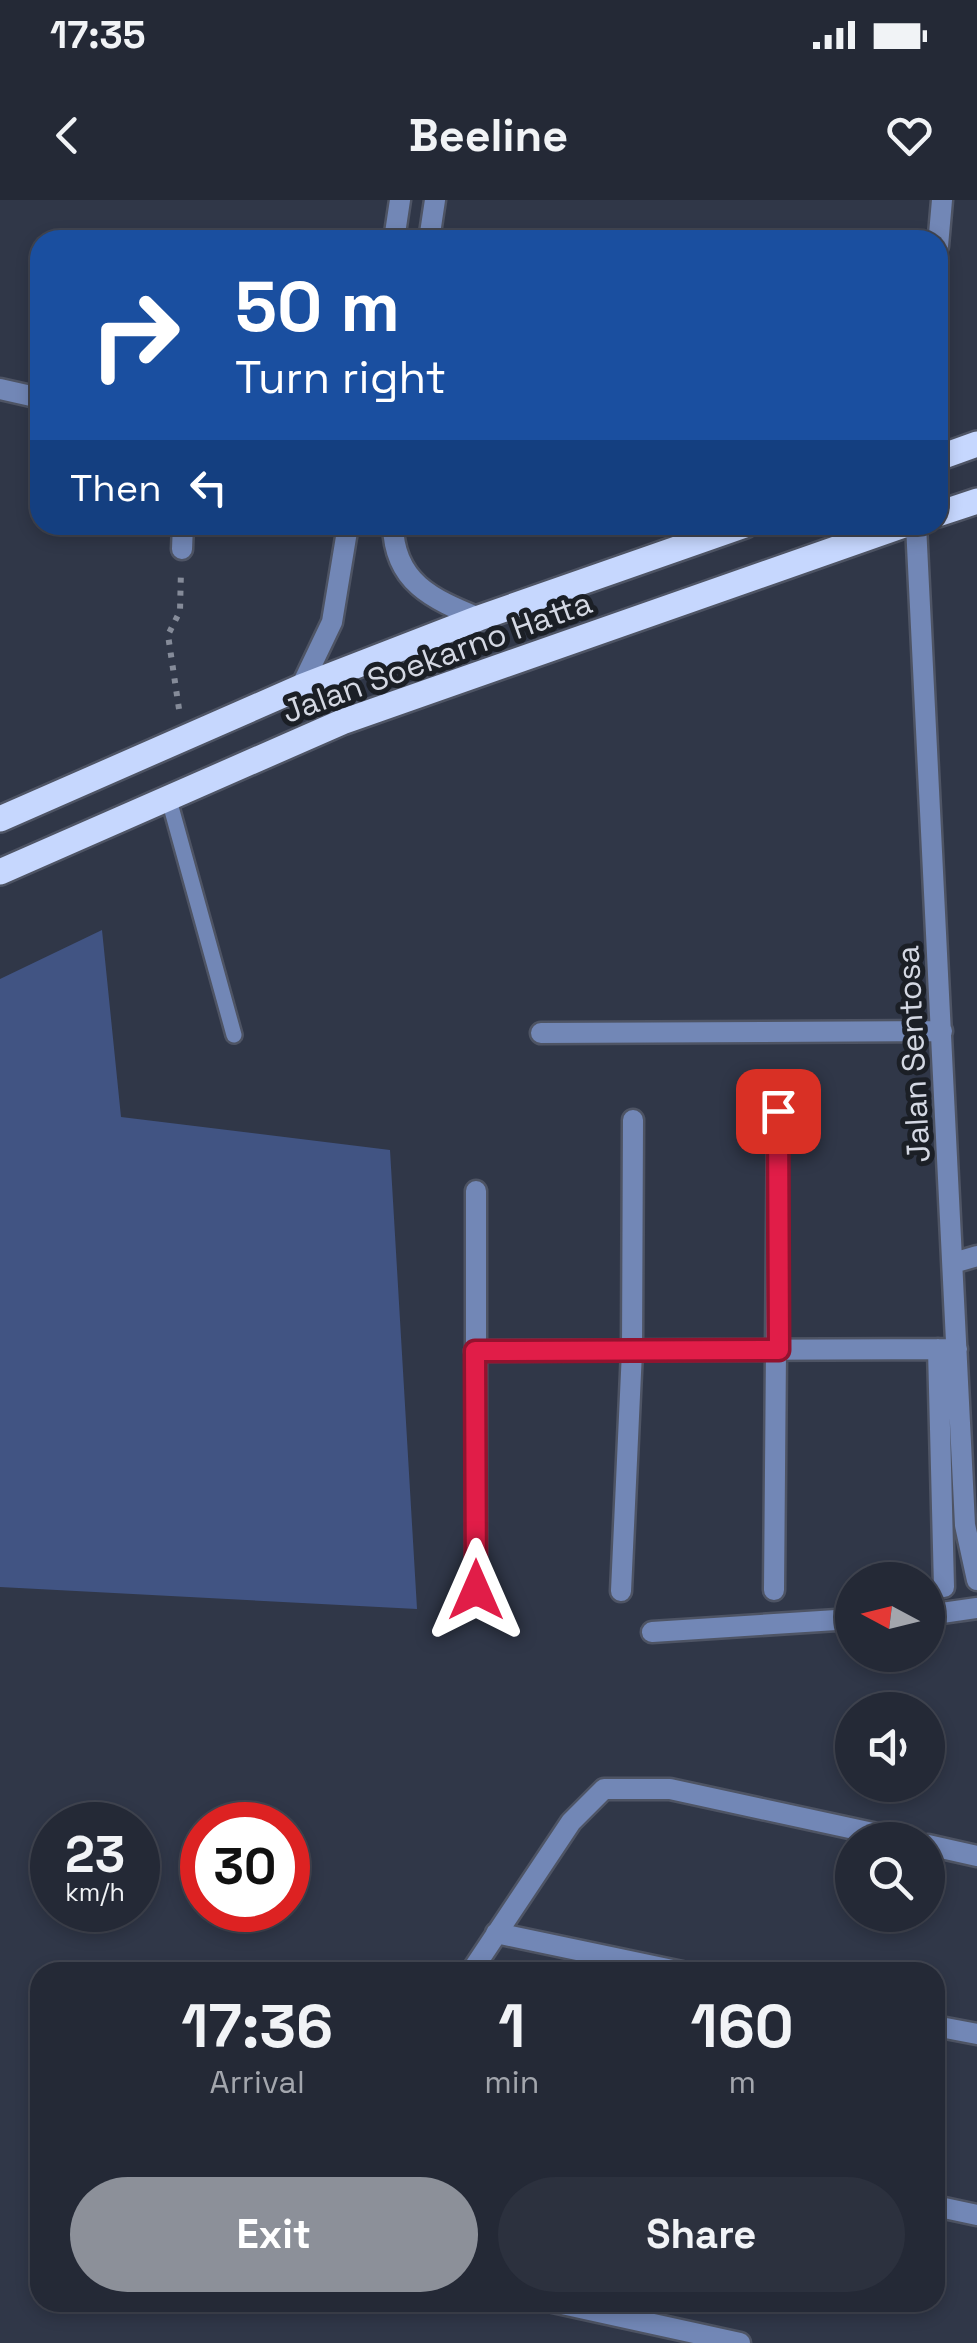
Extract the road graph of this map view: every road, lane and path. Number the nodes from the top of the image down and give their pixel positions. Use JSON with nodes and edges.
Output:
{"nodes":[{"id":1,"x":400,"y":200,"type":"edge"},
{"id":2,"x":435,"y":200,"type":"edge"},
{"id":3,"x":942,"y":200,"type":"edge"},
{"id":4,"x":396,"y":230,"type":"edge"},
{"id":5,"x":431,"y":230,"type":"edge"},
{"id":6,"x":939,"y":230,"type":"edge"},
{"id":7,"x":0,"y":389,"type":"edge"},
{"id":8,"x":30,"y":396,"type":"edge"},
{"id":9,"x":977,"y":444,"type":"edge"},
{"id":10,"x":948,"y":454,"type":"edge"},
{"id":11,"x":977,"y":500,"type":"edge"},
{"id":12,"x":948,"y":510,"type":"edge"},
{"id":13,"x":182,"y":535,"type":"edge"},
{"id":14,"x":346,"y":535,"type":"edge"},
{"id":15,"x":395,"y":535,"type":"edge"},
{"id":16,"x":716,"y":535,"type":"edge"},
{"id":17,"x":875,"y":535,"type":"edge"},
{"id":18,"x":917,"y":535,"type":"edge"},
{"id":19,"x":182,"y":549,"type":"joint"},
{"id":20,"x":479,"y":618,"type":"junction"},
{"id":21,"x":301,"y":687,"type":"junction"},
{"id":22,"x":183,"y":738,"type":"junction"},
{"id":23,"x":168,"y":796,"type":"junction"},
{"id":24,"x":0,"y":819,"type":"edge"},
{"id":25,"x":0,"y":872,"type":"edge"},
{"id":26,"x":942,"y":1030,"type":"junction"},
{"id":27,"x":541,"y":1033,"type":"dead end"},
{"id":28,"x":234,"y":1035,"type":"dead end"},
{"id":29,"x":778,"y":1111,"type":"dead end"},
{"id":30,"x":633,"y":1120,"type":"dead end"},
{"id":31,"x":476,"y":1191,"type":"dead end"},
{"id":32,"x":977,"y":1256,"type":"edge"},
{"id":33,"x":953,"y":1262,"type":"junction"},
{"id":34,"x":948,"y":1349,"type":"junction"},
{"id":35,"x":779,"y":1350,"type":"junction"},
{"id":36,"x":475,"y":1351,"type":"junction"},
{"id":37,"x":632,"y":1351,"type":"junction"},
{"id":38,"x":944,"y":1562,"type":"edge"},
{"id":39,"x":977,"y":1580,"type":"edge"},
{"id":40,"x":476,"y":1590,"type":"dead end"},
{"id":41,"x":774,"y":1590,"type":"dead end"},
{"id":42,"x":621,"y":1591,"type":"dead end"},
{"id":43,"x":977,"y":1608,"type":"edge"},
{"id":44,"x":945,"y":1612,"type":"edge"},
{"id":45,"x":835,"y":1621,"type":"edge"},
{"id":46,"x":652,"y":1632,"type":"dead end"},
{"id":47,"x":835,"y":1825,"type":"edge"},
{"id":48,"x":945,"y":1849,"type":"edge"},
{"id":49,"x":977,"y":1856,"type":"edge"},
{"id":50,"x":496,"y":1934,"type":"junction"},
{"id":51,"x":478,"y":1962,"type":"edge"},
{"id":52,"x":633,"y":1962,"type":"edge"},
{"id":53,"x":945,"y":2028,"type":"edge"},
{"id":54,"x":977,"y":2034,"type":"edge"},
{"id":55,"x":945,"y":2208,"type":"edge"},
{"id":56,"x":977,"y":2215,"type":"edge"},
{"id":57,"x":599,"y":2312,"type":"edge"},
{"id":58,"x":740,"y":2343,"type":"edge"}],
"edges":[{"from":1,"to":4,"type":"street"},
{"from":2,"to":5,"type":"street"},
{"from":3,"to":6,"type":"street"},
{"from":7,"to":8,"type":"street"},
{"from":9,"to":10,"type":"main road"},
{"from":11,"to":12,"type":"main road"},
{"from":13,"to":19,"type":"street"},
{"from":14,"to":21,"type":"street"},
{"from":15,"to":20,"type":"street"},
{"from":16,"to":20,"type":"main road","name":"Jalan Soekarno Hatta"},
{"from":17,"to":23,"type":"main road","name":"Jalan Soekarno Hatta"},
{"from":18,"to":26,"type":"street","name":"Jalan Sentosa"},
{"from":19,"to":22,"type":"path"},
{"from":20,"to":21,"type":"main road","name":"Jalan Soekarno Hatta"},
{"from":21,"to":22,"type":"main road","name":"Jalan Soekarno Hatta"},
{"from":22,"to":24,"type":"main road","name":"Jalan Soekarno Hatta"},
{"from":23,"to":25,"type":"main road","name":"Jalan Soekarno Hatta"},
{"from":23,"to":28,"type":"lane"},
{"from":26,"to":27,"type":"street"},
{"from":26,"to":33,"type":"street","name":"Jalan Sentosa"},
{"from":29,"to":35,"type":"street"},
{"from":30,"to":37,"type":"street"},
{"from":31,"to":36,"type":"street"},
{"from":32,"to":33,"type":"street"},
{"from":33,"to":34,"type":"street","name":"Jalan Sentosa"},
{"from":34,"to":35,"type":"street"},
{"from":34,"to":38,"type":"street"},
{"from":34,"to":39,"type":"street","name":"Jalan Sentosa"},
{"from":35,"to":37,"type":"street"},
{"from":35,"to":41,"type":"street"},
{"from":36,"to":37,"type":"street"},
{"from":36,"to":40,"type":"street"},
{"from":37,"to":42,"type":"street"},
{"from":43,"to":44,"type":"street"},
{"from":45,"to":46,"type":"street"},
{"from":47,"to":50,"type":"street"},
{"from":48,"to":49,"type":"street"},
{"from":50,"to":51,"type":"street"},
{"from":50,"to":52,"type":"street"},
{"from":53,"to":54,"type":"street"},
{"from":55,"to":56,"type":"street"},
{"from":57,"to":58,"type":"street"}]}
